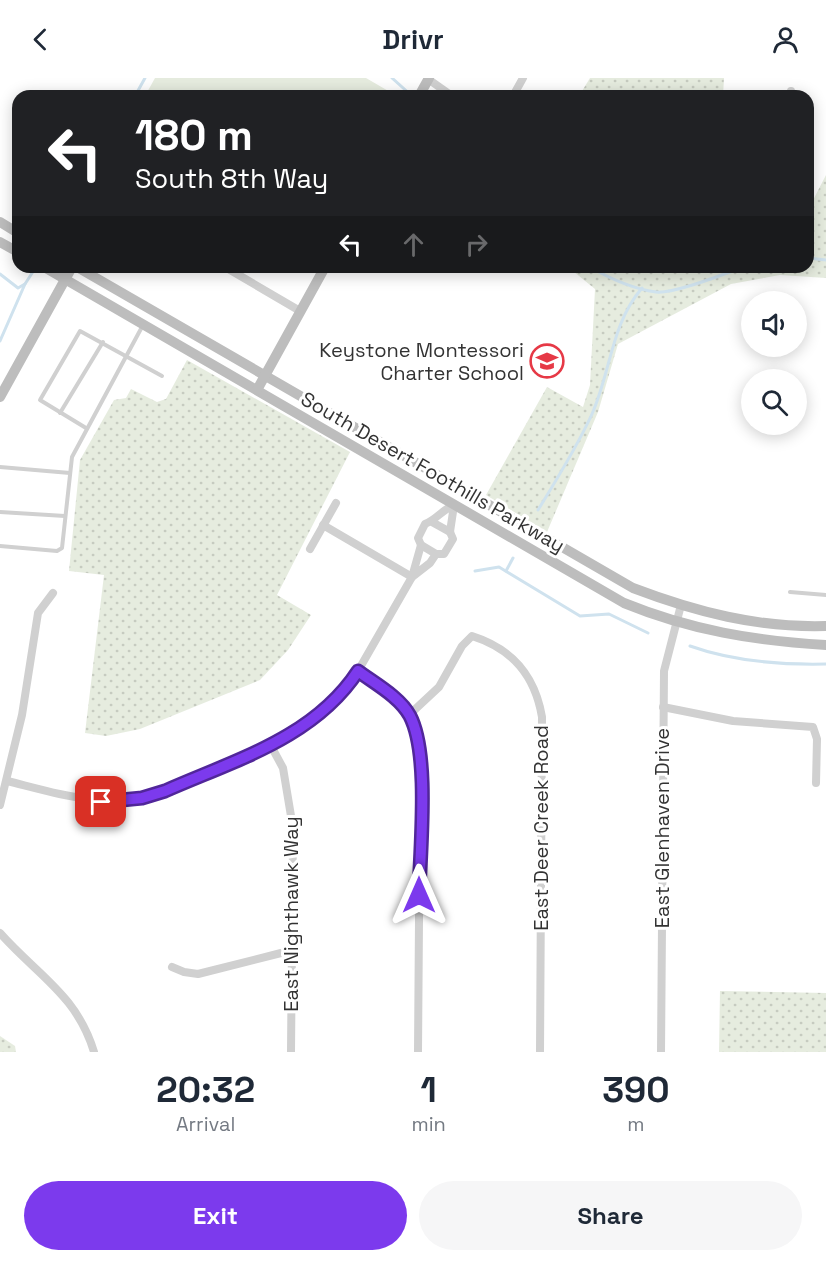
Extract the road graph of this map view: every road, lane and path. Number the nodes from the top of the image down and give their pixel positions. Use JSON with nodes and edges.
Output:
{"nodes":[{"id":1,"x":54,"y":273,"type":"edge"},
{"id":2,"x":68,"y":273,"type":"edge"},
{"id":3,"x":87,"y":273,"type":"edge"},
{"id":4,"x":235,"y":273,"type":"edge"},
{"id":5,"x":322,"y":273,"type":"edge"},
{"id":6,"x":64,"y":279,"type":"junction"},
{"id":7,"x":300,"y":311,"type":"junction"},
{"id":8,"x":144,"y":325,"type":"junction"},
{"id":9,"x":103,"y":342,"type":"junction"},
{"id":10,"x":127,"y":356,"type":"junction"},
{"id":11,"x":162,"y":376,"type":"dead end"},
{"id":12,"x":265,"y":376,"type":"junction"},
{"id":13,"x":257,"y":390,"type":"junction"},
{"id":14,"x":0,"y":397,"type":"edge"},
{"id":15,"x":60,"y":413,"type":"junction"},
{"id":16,"x":86,"y":428,"type":"junction"},
{"id":17,"x":0,"y":467,"type":"edge"},
{"id":18,"x":70,"y":473,"type":"junction"},
{"id":19,"x":336,"y":503,"type":"dead end"},
{"id":20,"x":454,"y":505,"type":"junction"},
{"id":21,"x":0,"y":512,"type":"edge"},
{"id":22,"x":65,"y":516,"type":"junction"},
{"id":23,"x":432,"y":522,"type":"junction"},
{"id":24,"x":323,"y":525,"type":"junction"},
{"id":25,"x":450,"y":532,"type":"junction"},
{"id":26,"x":421,"y":545,"type":"junction"},
{"id":27,"x":0,"y":546,"type":"edge"},
{"id":28,"x":310,"y":549,"type":"dead end"},
{"id":29,"x":436,"y":554,"type":"junction"},
{"id":30,"x":412,"y":577,"type":"junction"},
{"id":31,"x":790,"y":592,"type":"dead end"},
{"id":32,"x":53,"y":593,"type":"dead end"},
{"id":33,"x":826,"y":595,"type":"edge"},
{"id":34,"x":681,"y":605,"type":"junction"},
{"id":35,"x":675,"y":622,"type":"junction"},
{"id":36,"x":826,"y":626,"type":"edge"},
{"id":37,"x":826,"y":645,"type":"edge"},
{"id":38,"x":358,"y":671,"type":"junction"},
{"id":39,"x":663,"y":707,"type":"junction"},
{"id":40,"x":409,"y":715,"type":"junction"},
{"id":41,"x":270,"y":744,"type":"junction"},
{"id":42,"x":7,"y":782,"type":"junction"},
{"id":43,"x":816,"y":783,"type":"dead end"},
{"id":44,"x":0,"y":805,"type":"edge"},
{"id":45,"x":0,"y":933,"type":"edge"},
{"id":46,"x":291,"y":952,"type":"junction"},
{"id":47,"x":172,"y":967,"type":"dead end"},
{"id":48,"x":94,"y":1052,"type":"edge"},
{"id":49,"x":291,"y":1052,"type":"edge"},
{"id":50,"x":418,"y":1052,"type":"edge"},
{"id":51,"x":540,"y":1052,"type":"edge"},
{"id":52,"x":661,"y":1052,"type":"edge"}],
"edges":[{"from":1,"to":6,"type":"street","name":"South Desert Foothills Parkway"},
{"from":2,"to":6,"type":"street"},
{"from":3,"to":12,"type":"street","name":"South Desert Foothills Parkway"},
{"from":4,"to":7,"type":"street"},
{"from":5,"to":7,"type":"street"},
{"from":6,"to":8,"type":"street","name":"South Desert Foothills Parkway"},
{"from":6,"to":14,"type":"street"},
{"from":7,"to":12,"type":"street"},
{"from":8,"to":10,"type":"lane"},
{"from":8,"to":13,"type":"street","name":"South Desert Foothills Parkway"},
{"from":9,"to":10,"type":"lane"},
{"from":9,"to":15,"type":"lane"},
{"from":9,"to":15,"type":"lane"},
{"from":10,"to":11,"type":"lane"},
{"from":10,"to":16,"type":"lane"},
{"from":12,"to":13,"type":"street"},
{"from":12,"to":34,"type":"street","name":"South Desert Foothills Parkway"},
{"from":13,"to":20,"type":"street","name":"South Desert Foothills Parkway"},
{"from":15,"to":16,"type":"lane"},
{"from":16,"to":18,"type":"lane"},
{"from":17,"to":18,"type":"lane"},
{"from":18,"to":22,"type":"lane"},
{"from":19,"to":24,"type":"street"},
{"from":20,"to":23,"type":"street"},
{"from":20,"to":25,"type":"street"},
{"from":20,"to":35,"type":"street","name":"South Desert Foothills Parkway"},
{"from":21,"to":22,"type":"lane"},
{"from":22,"to":27,"type":"lane"},
{"from":23,"to":25,"type":"street"},
{"from":23,"to":26,"type":"street"},
{"from":24,"to":28,"type":"street"},
{"from":24,"to":30,"type":"street"},
{"from":25,"to":29,"type":"street"},
{"from":26,"to":29,"type":"street"},
{"from":26,"to":30,"type":"street"},
{"from":29,"to":30,"type":"street"},
{"from":30,"to":38,"type":"street"},
{"from":31,"to":33,"type":"lane"},
{"from":32,"to":42,"type":"street"},
{"from":34,"to":35,"type":"street","name":"East Glenhaven Drive"},
{"from":34,"to":36,"type":"street","name":"South Desert Foothills Parkway"},
{"from":35,"to":37,"type":"street","name":"South Desert Foothills Parkway"},
{"from":35,"to":39,"type":"street","name":"East Glenhaven Drive"},
{"from":38,"to":40,"type":"street"},
{"from":38,"to":41,"type":"street"},
{"from":39,"to":43,"type":"street"},
{"from":39,"to":52,"type":"street","name":"East Glenhaven Drive"},
{"from":40,"to":50,"type":"street"},
{"from":40,"to":51,"type":"street","name":"East Deer Creek Road"},
{"from":41,"to":42,"type":"street"},
{"from":41,"to":46,"type":"street","name":"East Nighthawk Way"},
{"from":42,"to":44,"type":"street"},
{"from":45,"to":48,"type":"street"},
{"from":46,"to":47,"type":"street"},
{"from":46,"to":49,"type":"street","name":"East Nighthawk Way"}]}
